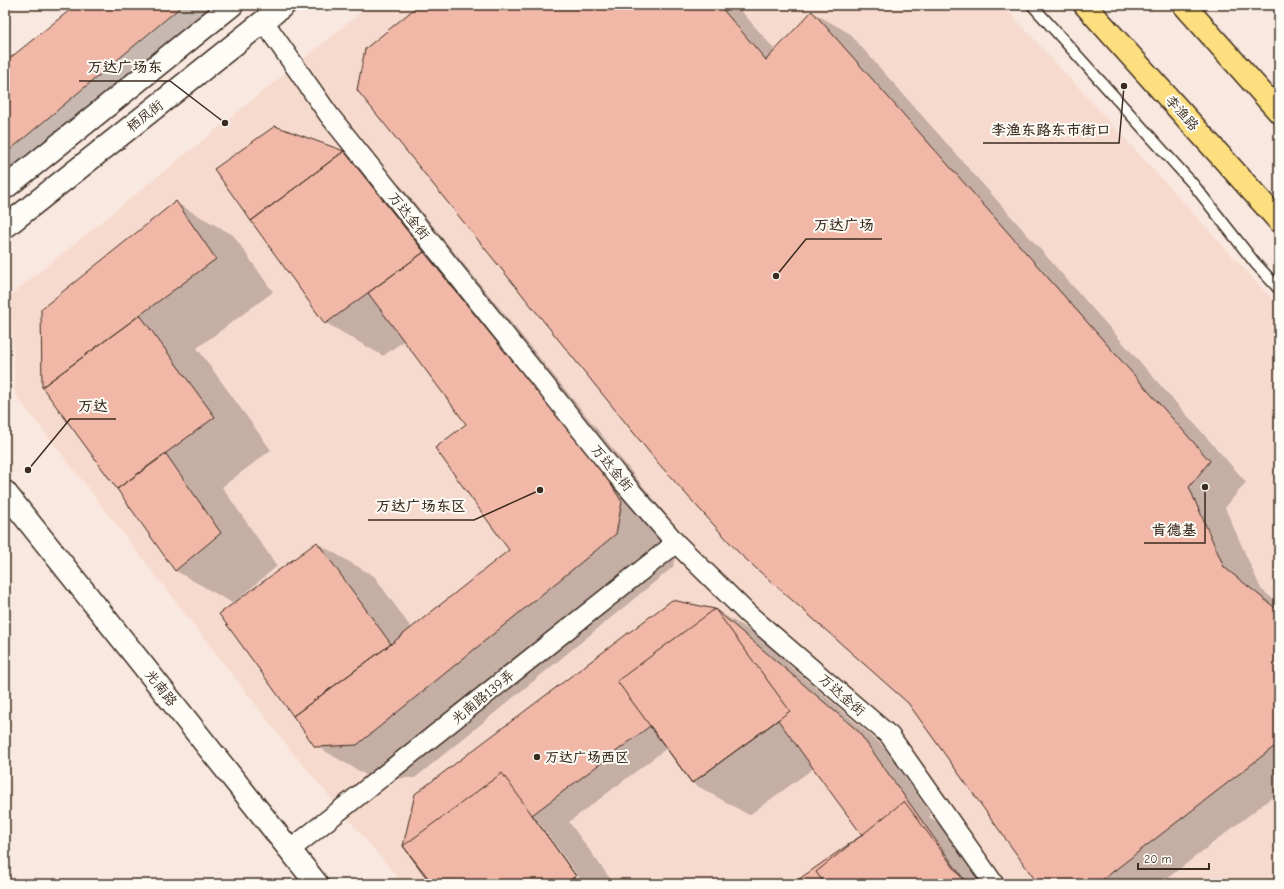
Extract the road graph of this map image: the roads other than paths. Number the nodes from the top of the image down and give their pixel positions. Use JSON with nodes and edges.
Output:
{"nodes":[{"id":1,"x":232,"y":5,"type":"edge"},
{"id":2,"x":284,"y":5,"type":"edge"},
{"id":3,"x":1032,"y":5,"type":"edge"},
{"id":4,"x":1085,"y":5,"type":"edge"},
{"id":5,"x":1184,"y":5,"type":"edge"},
{"id":6,"x":264,"y":22,"type":"junction"},
{"id":7,"x":1279,"y":112,"type":"edge"},
{"id":8,"x":5,"y":188,"type":"edge"},
{"id":9,"x":1279,"y":221,"type":"edge"},
{"id":10,"x":5,"y":227,"type":"edge"},
{"id":11,"x":1279,"y":289,"type":"edge"},
{"id":12,"x":5,"y":492,"type":"edge"},
{"id":13,"x":676,"y":543,"type":"junction"},
{"id":14,"x":290,"y":850,"type":"junction"},
{"id":15,"x":317,"y":884,"type":"edge"},
{"id":16,"x":994,"y":884,"type":"edge"}],
"edges":[{"from":1,"to":8,"type":"main road"},
{"from":2,"to":6,"type":"main road","name":"栖凤街"},
{"from":3,"to":11,"type":"lane"},
{"from":4,"to":9,"type":"main road","name":"李渔路"},
{"from":5,"to":7,"type":"main road"},
{"from":6,"to":10,"type":"main road","name":"栖凤街"},
{"from":6,"to":13,"type":"street","name":"万达金街"},
{"from":12,"to":14,"type":"main road","name":"光南路"},
{"from":13,"to":14,"type":"street","name":"光南路139弄"},
{"from":13,"to":16,"type":"street","name":"万达金街"},
{"from":14,"to":15,"type":"main road","name":"光南路"}]}
